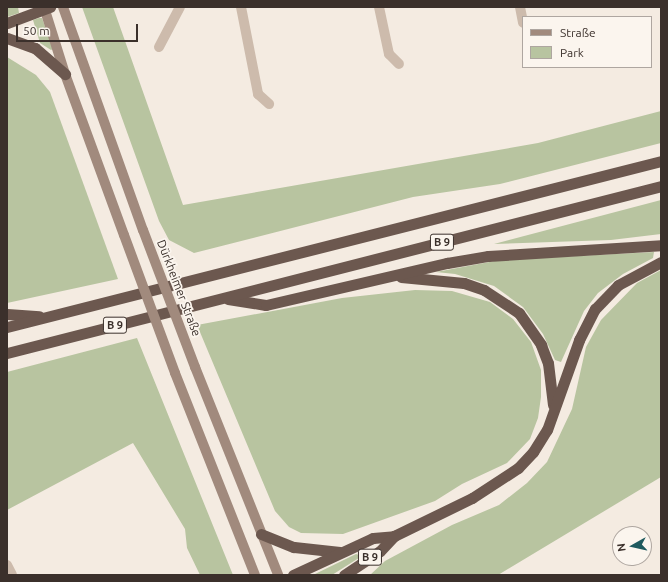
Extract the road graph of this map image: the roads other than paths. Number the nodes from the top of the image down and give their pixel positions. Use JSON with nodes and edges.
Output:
{"nodes":[{"id":1,"x":63,"y":7,"type":"edge"},
{"id":2,"x":180,"y":7,"type":"edge"},
{"id":3,"x":241,"y":7,"type":"edge"},
{"id":4,"x":379,"y":7,"type":"edge"},
{"id":5,"x":520,"y":7,"type":"edge"},
{"id":6,"x":46,"y":8,"type":"edge"},
{"id":7,"x":522,"y":18,"type":"edge"},
{"id":8,"x":7,"y":23,"type":"edge"},
{"id":9,"x":7,"y":38,"type":"edge"},
{"id":10,"x":159,"y":46,"type":"dead end"},
{"id":11,"x":399,"y":64,"type":"dead end"},
{"id":12,"x":66,"y":74,"type":"junction"},
{"id":13,"x":269,"y":104,"type":"dead end"},
{"id":14,"x":661,"y":161,"type":"edge"},
{"id":15,"x":661,"y":186,"type":"edge"},
{"id":16,"x":661,"y":245,"type":"edge"},
{"id":17,"x":661,"y":262,"type":"edge"},
{"id":18,"x":390,"y":276,"type":"junction"},
{"id":19,"x":223,"y":298,"type":"junction"},
{"id":20,"x":7,"y":314,"type":"edge"},
{"id":21,"x":50,"y":316,"type":"junction"},
{"id":22,"x":7,"y":327,"type":"edge"},
{"id":23,"x":7,"y":353,"type":"edge"},
{"id":24,"x":554,"y":406,"type":"junction"},
{"id":25,"x":261,"y":534,"type":"junction"},
{"id":26,"x":394,"y":536,"type":"junction"},
{"id":27,"x":341,"y":552,"type":"junction"},
{"id":28,"x":255,"y":575,"type":"edge"},
{"id":29,"x":278,"y":575,"type":"edge"},
{"id":30,"x":294,"y":575,"type":"edge"},
{"id":31,"x":344,"y":575,"type":"edge"}],
"edges":[{"from":1,"to":25,"type":"main road","name":"Dürkheimer Straße","bridge":true},
{"from":2,"to":10,"type":"street"},
{"from":3,"to":13,"type":"street"},
{"from":4,"to":11,"type":"street"},
{"from":5,"to":7,"type":"street"},
{"from":6,"to":8,"type":"highway"},
{"from":6,"to":12,"type":"main road"},
{"from":9,"to":12,"type":"highway"},
{"from":12,"to":28,"type":"main road","bridge":true},
{"from":14,"to":21,"type":"highway","number":"B 9"},
{"from":15,"to":19,"type":"highway","number":"B 9"},
{"from":16,"to":18,"type":"highway"},
{"from":17,"to":24,"type":"highway","number":"B 9"},
{"from":18,"to":19,"type":"highway"},
{"from":18,"to":24,"type":"highway"},
{"from":19,"to":23,"type":"highway","number":"B 9"},
{"from":20,"to":21,"type":"highway","number":"B 9"},
{"from":21,"to":22,"type":"highway","number":"B 9"},
{"from":24,"to":26,"type":"highway","number":"B 9"},
{"from":25,"to":27,"type":"highway"},
{"from":25,"to":29,"type":"main road","name":"Dürkheimer Straße"},
{"from":26,"to":27,"type":"highway"},
{"from":26,"to":31,"type":"highway","number":"B 9"},
{"from":27,"to":30,"type":"highway"}]}
